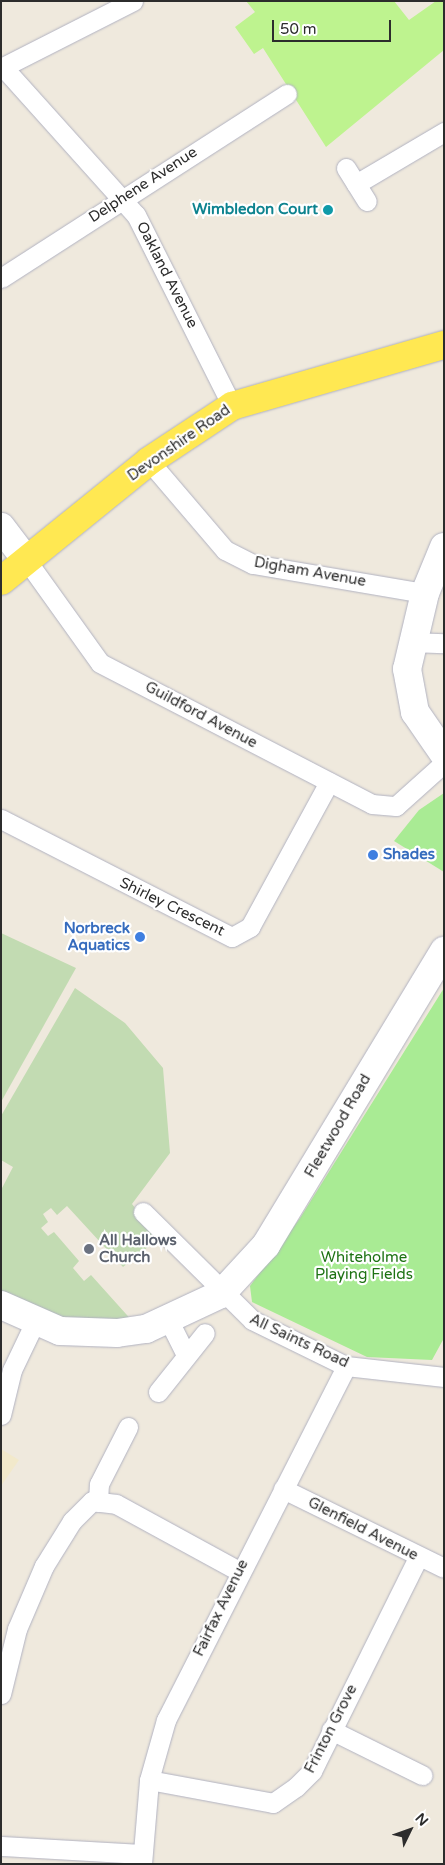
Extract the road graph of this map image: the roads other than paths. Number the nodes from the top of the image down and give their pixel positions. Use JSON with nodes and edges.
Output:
{"nodes":[{"id":1,"x":133,"y":1,"type":"edge"},
{"id":2,"x":2,"y":67,"type":"edge"},
{"id":3,"x":287,"y":94,"type":"dead end"},
{"id":4,"x":444,"y":132,"type":"edge"},
{"id":5,"x":122,"y":199,"type":"junction"},
{"id":6,"x":367,"y":200,"type":"dead end"},
{"id":7,"x":1,"y":278,"type":"edge"},
{"id":8,"x":444,"y":346,"type":"edge"},
{"id":9,"x":232,"y":406,"type":"junction"},
{"id":10,"x":149,"y":461,"type":"junction"},
{"id":11,"x":1,"y":527,"type":"edge"},
{"id":12,"x":444,"y":547,"type":"edge"},
{"id":13,"x":26,"y":561,"type":"junction"},
{"id":14,"x":1,"y":581,"type":"edge"},
{"id":15,"x":425,"y":593,"type":"junction"},
{"id":16,"x":410,"y":642,"type":"junction"},
{"id":17,"x":444,"y":643,"type":"edge"},
{"id":18,"x":444,"y":754,"type":"edge"},
{"id":19,"x":444,"y":763,"type":"edge"},
{"id":20,"x":329,"y":782,"type":"junction"},
{"id":21,"x":1,"y":819,"type":"edge"},
{"id":22,"x":444,"y":951,"type":"edge"},
{"id":23,"x":143,"y":1212,"type":"dead end"},
{"id":24,"x":221,"y":1294,"type":"junction"},
{"id":25,"x":1,"y":1305,"type":"edge"},
{"id":26,"x":168,"y":1319,"type":"junction"},
{"id":27,"x":35,"y":1322,"type":"junction"},
{"id":28,"x":205,"y":1333,"type":"dead end"},
{"id":29,"x":186,"y":1355,"type":"junction"},
{"id":30,"x":346,"y":1366,"type":"junction"},
{"id":31,"x":444,"y":1378,"type":"edge"},
{"id":32,"x":158,"y":1392,"type":"dead end"},
{"id":33,"x":1,"y":1415,"type":"edge"},
{"id":34,"x":121,"y":1430,"type":"dead end"},
{"id":35,"x":283,"y":1489,"type":"junction"},
{"id":36,"x":98,"y":1502,"type":"junction"},
{"id":37,"x":418,"y":1557,"type":"junction"},
{"id":38,"x":444,"y":1568,"type":"edge"},
{"id":39,"x":239,"y":1571,"type":"junction"},
{"id":40,"x":8,"y":1632,"type":"edge"},
{"id":41,"x":1,"y":1694,"type":"edge"},
{"id":42,"x":331,"y":1730,"type":"junction"},
{"id":43,"x":422,"y":1775,"type":"dead end"},
{"id":44,"x":149,"y":1780,"type":"junction"},
{"id":45,"x":1,"y":1846,"type":"edge"},
{"id":46,"x":141,"y":1859,"type":"edge"}],
"edges":[{"from":1,"to":2,"type":"street"},
{"from":2,"to":5,"type":"street","name":"Oakland Avenue"},
{"from":3,"to":5,"type":"street","name":"Delphene Avenue"},
{"from":4,"to":6,"type":"street"},
{"from":5,"to":7,"type":"street","name":"Delphene Avenue"},
{"from":5,"to":9,"type":"street","name":"Oakland Avenue"},
{"from":8,"to":9,"type":"main road","name":"Devonshire Road"},
{"from":9,"to":10,"type":"main road","name":"Devonshire Road"},
{"from":10,"to":13,"type":"main road","name":"Devonshire Road"},
{"from":10,"to":15,"type":"street","name":"Digham Avenue"},
{"from":11,"to":13,"type":"street","name":"Guildford Avenue"},
{"from":12,"to":15,"type":"street"},
{"from":13,"to":14,"type":"main road","name":"Devonshire Road"},
{"from":13,"to":20,"type":"street","name":"Guildford Avenue"},
{"from":15,"to":16,"type":"street"},
{"from":16,"to":17,"type":"street"},
{"from":16,"to":18,"type":"street"},
{"from":19,"to":20,"type":"street","name":"Guildford Avenue"},
{"from":20,"to":21,"type":"street","name":"Shirley Crescent"},
{"from":22,"to":24,"type":"street","name":"Fleetwood Road"},
{"from":23,"to":24,"type":"street","name":"All Saints Road"},
{"from":24,"to":26,"type":"street"},
{"from":24,"to":30,"type":"street","name":"All Saints Road"},
{"from":25,"to":27,"type":"street"},
{"from":26,"to":27,"type":"street"},
{"from":26,"to":29,"type":"street"},
{"from":27,"to":33,"type":"street"},
{"from":28,"to":29,"type":"street"},
{"from":29,"to":32,"type":"street"},
{"from":30,"to":31,"type":"street","name":"All Saints Road"},
{"from":30,"to":35,"type":"street","name":"Fairfax Avenue"},
{"from":34,"to":36,"type":"street"},
{"from":35,"to":37,"type":"street","name":"Glenfield Avenue"},
{"from":35,"to":39,"type":"street","name":"Fairfax Avenue"},
{"from":36,"to":39,"type":"street"},
{"from":36,"to":40,"type":"street"},
{"from":37,"to":38,"type":"street","name":"Glenfield Avenue"},
{"from":37,"to":42,"type":"street","name":"Frinton Grove"},
{"from":39,"to":44,"type":"street","name":"Fairfax Avenue"},
{"from":40,"to":41,"type":"street"},
{"from":42,"to":43,"type":"street"},
{"from":42,"to":44,"type":"street","name":"Frinton Grove"},
{"from":44,"to":46,"type":"street","name":"Fairfax Avenue"},
{"from":45,"to":46,"type":"street"}]}
